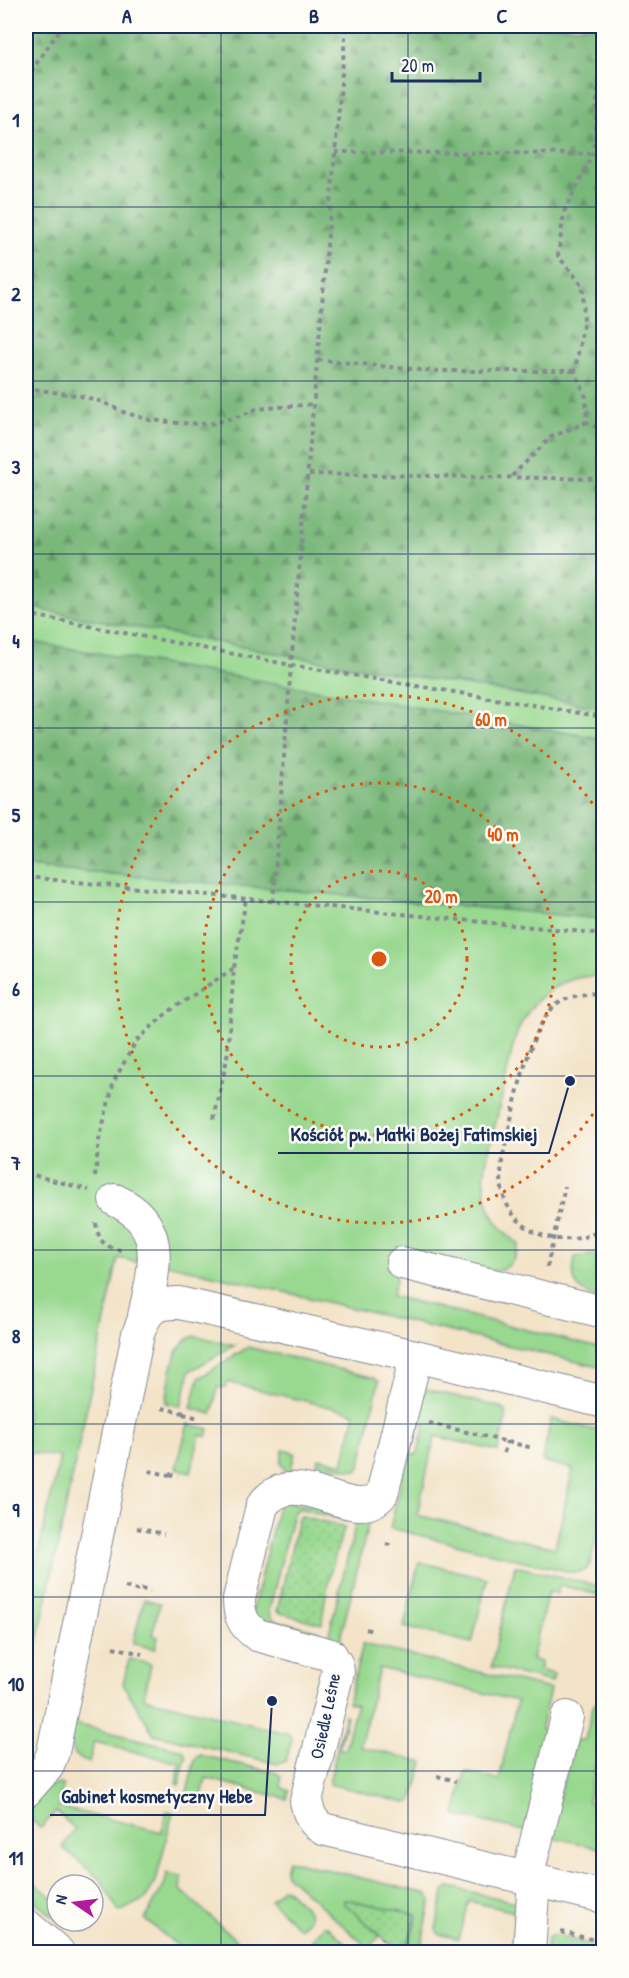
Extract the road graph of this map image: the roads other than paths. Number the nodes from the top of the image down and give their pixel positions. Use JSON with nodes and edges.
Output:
{"nodes":[{"id":1,"x":99,"y":1197,"type":"road end"},
{"id":2,"x":402,"y":1263,"type":"dead end"},
{"id":3,"x":603,"y":1312,"type":"edge"},
{"id":4,"x":144,"y":1316,"type":"junction"},
{"id":5,"x":416,"y":1356,"type":"junction"},
{"id":6,"x":603,"y":1402,"type":"edge"},
{"id":7,"x":567,"y":1717,"type":"dead end"},
{"id":8,"x":26,"y":1791,"type":"edge"},
{"id":9,"x":531,"y":1879,"type":"junction"},
{"id":10,"x":603,"y":1897,"type":"edge"},
{"id":11,"x":26,"y":1925,"type":"edge"},
{"id":12,"x":58,"y":1953,"type":"edge"},
{"id":13,"x":529,"y":1953,"type":"edge"}],
"edges":[{"from":1,"to":4,"type":"street"},
{"from":2,"to":3,"type":"street"},
{"from":4,"to":5,"type":"street"},
{"from":4,"to":8,"type":"street"},
{"from":5,"to":6,"type":"street"},
{"from":5,"to":9,"type":"street","name":"Osiedle Leśne"},
{"from":7,"to":9,"type":"street"},
{"from":9,"to":10,"type":"street","name":"Osiedle Leśne"},
{"from":9,"to":13,"type":"street"},
{"from":11,"to":12,"type":"street"}]}
